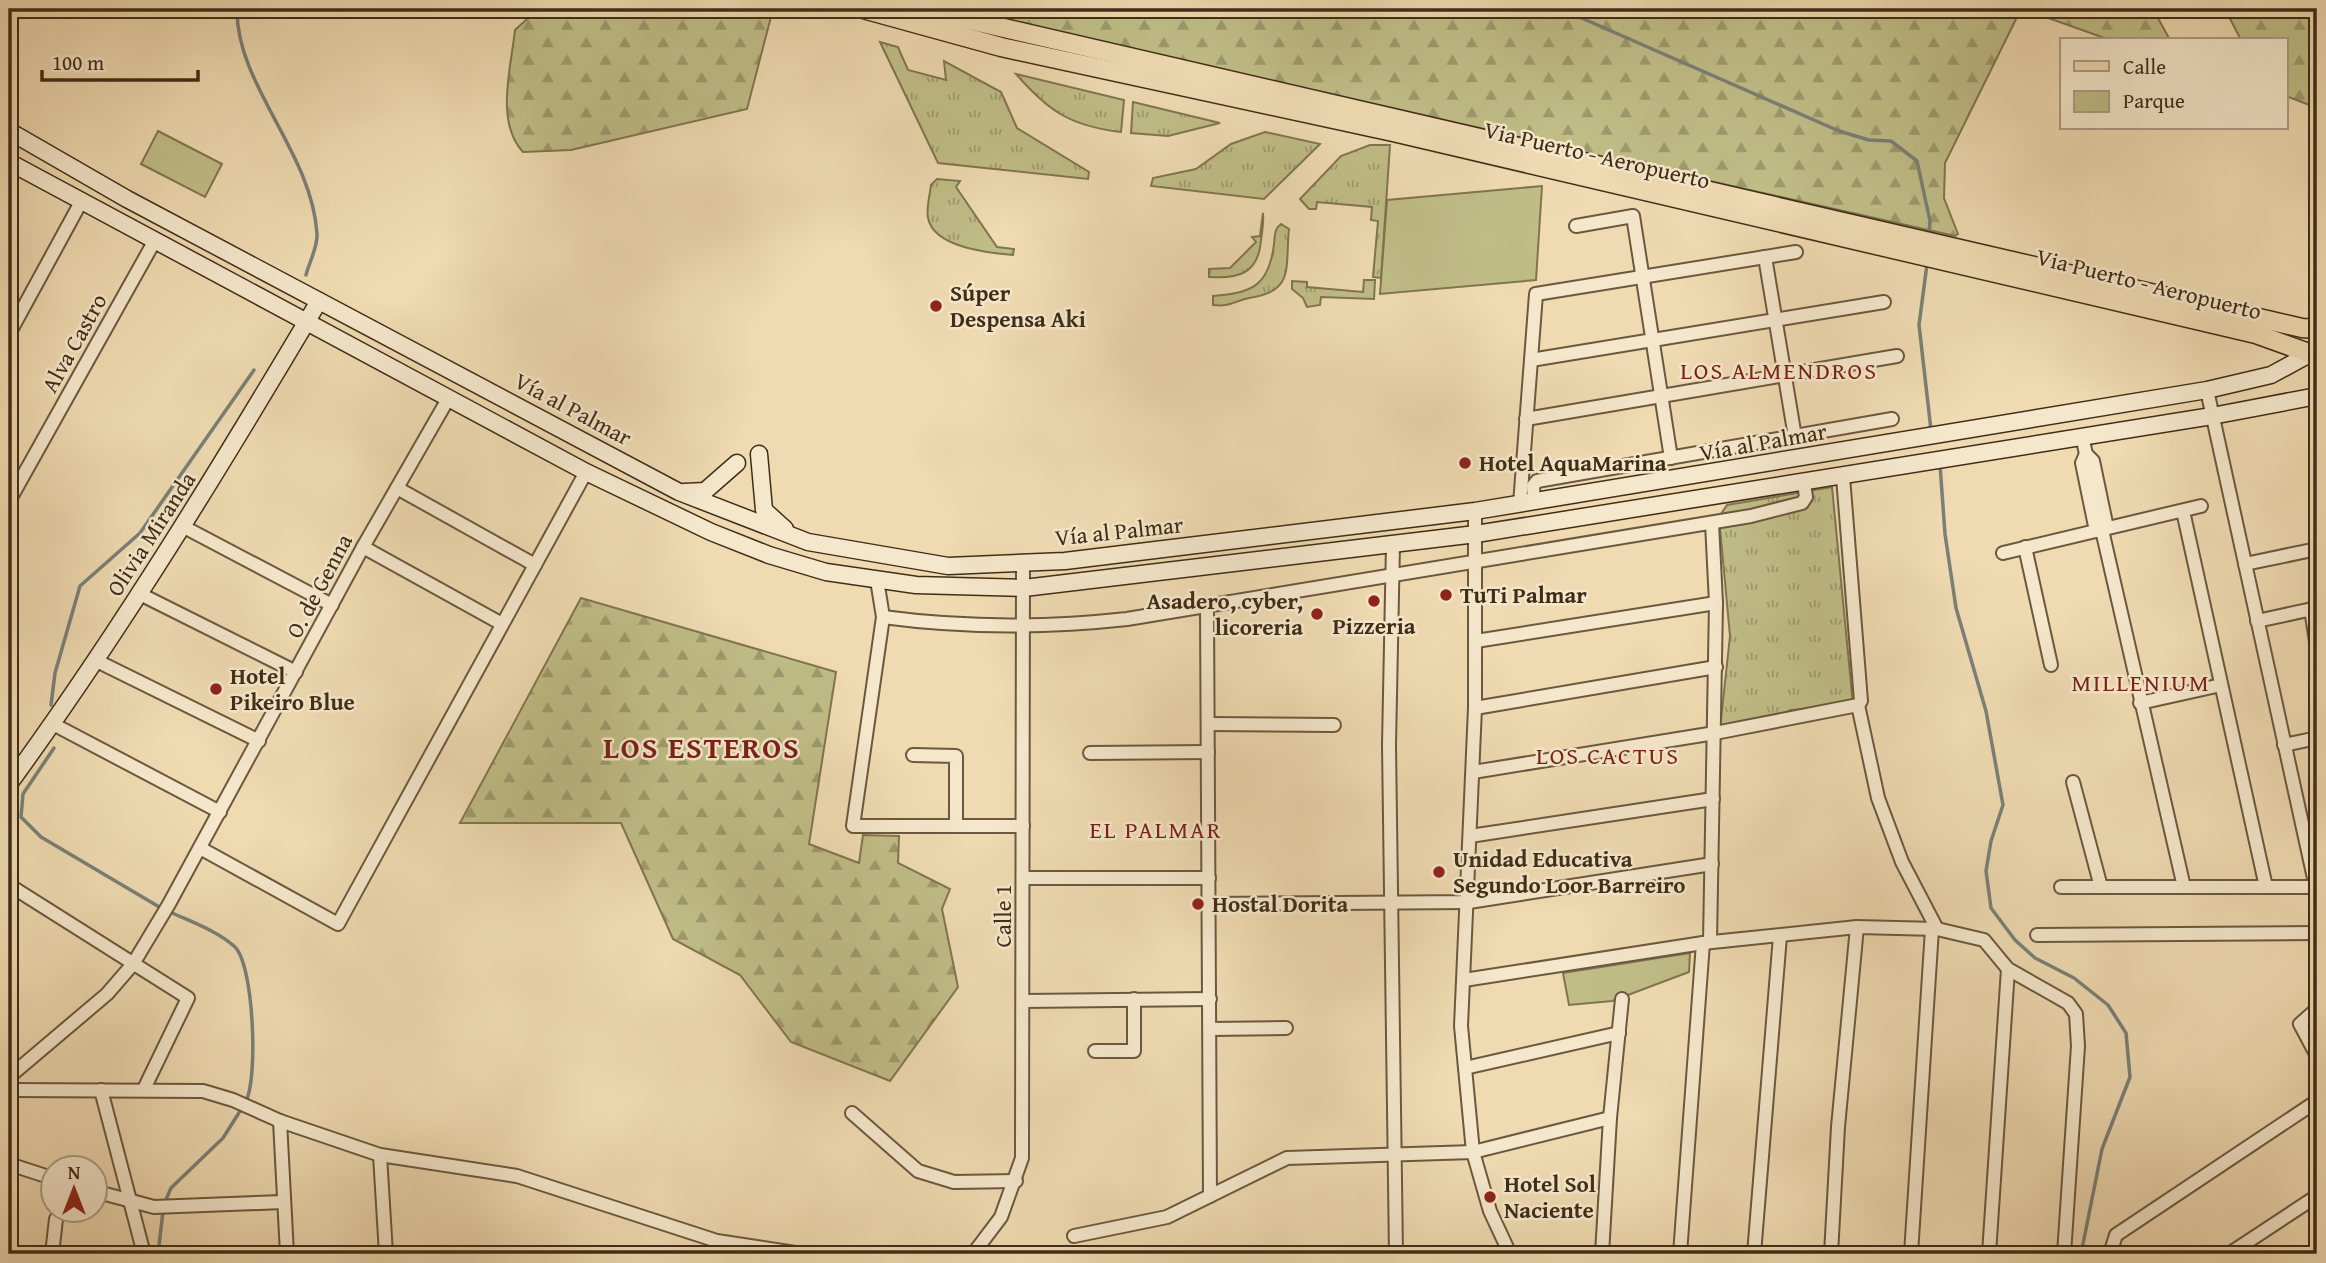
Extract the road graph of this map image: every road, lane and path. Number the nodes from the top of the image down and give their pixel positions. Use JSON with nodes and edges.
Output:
{"nodes":[{"id":1,"x":863,"y":9,"type":"edge"},
{"id":2,"x":922,"y":9,"type":"edge"},
{"id":3,"x":9,"y":131,"type":"edge"},
{"id":4,"x":9,"y":162,"type":"edge"},
{"id":5,"x":81,"y":202,"type":"junction"},
{"id":6,"x":1576,"y":226,"type":"dead end"},
{"id":7,"x":1892,"y":240,"type":"junction"},
{"id":8,"x":154,"y":242,"type":"junction"},
{"id":9,"x":1796,"y":252,"type":"dead end"},
{"id":10,"x":1960,"y":255,"type":"junction"},
{"id":11,"x":1765,"y":257,"type":"junction"},
{"id":12,"x":1642,"y":277,"type":"junction"},
{"id":13,"x":319,"y":301,"type":"junction"},
{"id":14,"x":1884,"y":302,"type":"dead end"},
{"id":15,"x":1777,"y":320,"type":"junction"},
{"id":16,"x":307,"y":321,"type":"junction"},
{"id":17,"x":2317,"y":328,"type":"edge"},
{"id":18,"x":9,"y":334,"type":"edge"},
{"id":19,"x":1652,"y":341,"type":"junction"},
{"id":20,"x":2315,"y":353,"type":"edge"},
{"id":21,"x":1897,"y":356,"type":"dead end"},
{"id":22,"x":1531,"y":360,"type":"junction"},
{"id":23,"x":1785,"y":375,"type":"junction"},
{"id":24,"x":2207,"y":390,"type":"junction"},
{"id":25,"x":2317,"y":396,"type":"edge"},
{"id":26,"x":1661,"y":397,"type":"junction"},
{"id":27,"x":448,"y":399,"type":"junction"},
{"id":28,"x":2212,"y":416,"type":"junction"},
{"id":29,"x":1526,"y":419,"type":"junction"},
{"id":30,"x":1892,"y":419,"type":"dead end"},
{"id":31,"x":2082,"y":436,"type":"junction"},
{"id":32,"x":1795,"y":437,"type":"junction"},
{"id":33,"x":759,"y":454,"type":"dead end"},
{"id":34,"x":1671,"y":458,"type":"junction"},
{"id":35,"x":737,"y":463,"type":"dead end"},
{"id":36,"x":586,"y":471,"type":"junction"},
{"id":37,"x":1843,"y":477,"type":"junction"},
{"id":38,"x":1804,"y":483,"type":"junction"},
{"id":39,"x":397,"y":488,"type":"junction"},
{"id":40,"x":679,"y":492,"type":"junction"},
{"id":41,"x":9,"y":501,"type":"edge"},
{"id":42,"x":1527,"y":503,"type":"junction"},
{"id":43,"x":2201,"y":506,"type":"dead end"},
{"id":44,"x":1475,"y":511,"type":"junction"},
{"id":45,"x":2183,"y":511,"type":"junction"},
{"id":46,"x":1712,"y":523,"type":"junction"},
{"id":47,"x":184,"y":527,"type":"junction"},
{"id":48,"x":2102,"y":530,"type":"junction"},
{"id":49,"x":1476,"y":534,"type":"junction"},
{"id":50,"x":808,"y":542,"type":"junction"},
{"id":51,"x":1393,"y":544,"type":"junction"},
{"id":52,"x":363,"y":547,"type":"junction"},
{"id":53,"x":2025,"y":547,"type":"junction"},
{"id":54,"x":2317,"y":549,"type":"edge"},
{"id":55,"x":2003,"y":553,"type":"dead end"},
{"id":56,"x":1476,"y":562,"type":"junction"},
{"id":57,"x":1023,"y":564,"type":"junction"},
{"id":58,"x":535,"y":565,"type":"junction"},
{"id":59,"x":2245,"y":565,"type":"junction"},
{"id":60,"x":1392,"y":574,"type":"junction"},
{"id":61,"x":877,"y":580,"type":"junction"},
{"id":62,"x":1024,"y":588,"type":"junction"},
{"id":63,"x":140,"y":594,"type":"junction"},
{"id":64,"x":1716,"y":603,"type":"junction"},
{"id":65,"x":332,"y":605,"type":"junction"},
{"id":66,"x":1207,"y":607,"type":"junction"},
{"id":67,"x":2314,"y":609,"type":"edge"},
{"id":68,"x":883,"y":617,"type":"junction"},
{"id":69,"x":2257,"y":621,"type":"junction"},
{"id":70,"x":502,"y":624,"type":"junction"},
{"id":71,"x":1023,"y":626,"type":"junction"},
{"id":72,"x":1476,"y":641,"type":"junction"},
{"id":73,"x":2317,"y":648,"type":"edge"},
{"id":74,"x":97,"y":661,"type":"junction"},
{"id":75,"x":2051,"y":665,"type":"dead end"},
{"id":76,"x":1716,"y":667,"type":"junction"},
{"id":77,"x":296,"y":672,"type":"junction"},
{"id":78,"x":2221,"y":685,"type":"junction"},
{"id":79,"x":2140,"y":703,"type":"junction"},
{"id":80,"x":1858,"y":705,"type":"junction"},
{"id":81,"x":1475,"y":708,"type":"junction"},
{"id":82,"x":53,"y":724,"type":"junction"},
{"id":83,"x":1208,"y":724,"type":"junction"},
{"id":84,"x":1334,"y":725,"type":"dead end"},
{"id":85,"x":1714,"y":733,"type":"junction"},
{"id":86,"x":2317,"y":738,"type":"edge"},
{"id":87,"x":259,"y":741,"type":"junction"},
{"id":88,"x":2284,"y":745,"type":"junction"},
{"id":89,"x":1208,"y":752,"type":"junction"},
{"id":90,"x":1090,"y":753,"type":"dead end"},
{"id":91,"x":913,"y":755,"type":"dead end"},
{"id":92,"x":1473,"y":772,"type":"junction"},
{"id":93,"x":2073,"y":782,"type":"dead end"},
{"id":94,"x":9,"y":784,"type":"edge"},
{"id":95,"x":1713,"y":799,"type":"junction"},
{"id":96,"x":220,"y":812,"type":"junction"},
{"id":97,"x":1023,"y":825,"type":"junction"},
{"id":98,"x":956,"y":826,"type":"junction"},
{"id":99,"x":1470,"y":836,"type":"junction"},
{"id":100,"x":200,"y":848,"type":"junction"},
{"id":101,"x":1712,"y":864,"type":"junction"},
{"id":102,"x":1023,"y":878,"type":"junction"},
{"id":103,"x":1209,"y":878,"type":"junction"},
{"id":104,"x":2061,"y":887,"type":"dead end"},
{"id":105,"x":2101,"y":887,"type":"junction"},
{"id":106,"x":2184,"y":887,"type":"junction"},
{"id":107,"x":2266,"y":887,"type":"junction"},
{"id":108,"x":10,"y":888,"type":"edge"},
{"id":109,"x":2312,"y":890,"type":"edge"},
{"id":110,"x":1469,"y":902,"type":"junction"},
{"id":111,"x":1209,"y":904,"type":"junction"},
{"id":112,"x":1392,"y":904,"type":"junction"},
{"id":113,"x":1857,"y":927,"type":"junction"},
{"id":114,"x":1935,"y":929,"type":"junction"},
{"id":115,"x":2317,"y":933,"type":"edge"},
{"id":116,"x":2037,"y":935,"type":"dead end"},
{"id":117,"x":1780,"y":936,"type":"junction"},
{"id":118,"x":1706,"y":942,"type":"junction"},
{"id":119,"x":133,"y":964,"type":"junction"},
{"id":120,"x":2008,"y":968,"type":"junction"},
{"id":121,"x":1464,"y":981,"type":"junction"},
{"id":122,"x":1135,"y":999,"type":"junction"},
{"id":123,"x":1210,"y":999,"type":"junction"},
{"id":124,"x":1622,"y":999,"type":"dead end"},
{"id":125,"x":1024,"y":1000,"type":"junction"},
{"id":126,"x":2317,"y":1009,"type":"edge"},
{"id":127,"x":1286,"y":1028,"type":"dead end"},
{"id":128,"x":1210,"y":1029,"type":"junction"},
{"id":129,"x":1619,"y":1033,"type":"junction"},
{"id":130,"x":1095,"y":1051,"type":"dead end"},
{"id":131,"x":2317,"y":1056,"type":"edge"},
{"id":132,"x":1465,"y":1068,"type":"junction"},
{"id":133,"x":9,"y":1077,"type":"edge"},
{"id":134,"x":144,"y":1089,"type":"junction"},
{"id":135,"x":9,"y":1090,"type":"edge"},
{"id":136,"x":101,"y":1090,"type":"junction"},
{"id":137,"x":2317,"y":1101,"type":"edge"},
{"id":138,"x":852,"y":1112,"type":"dead end"},
{"id":139,"x":1610,"y":1118,"type":"junction"},
{"id":140,"x":279,"y":1121,"type":"junction"},
{"id":141,"x":1473,"y":1152,"type":"junction"},
{"id":142,"x":380,"y":1156,"type":"junction"},
{"id":143,"x":1395,"y":1156,"type":"junction"},
{"id":144,"x":9,"y":1164,"type":"edge"},
{"id":145,"x":38,"y":1173,"type":"edge"},
{"id":146,"x":1016,"y":1181,"type":"junction"},
{"id":147,"x":108,"y":1195,"type":"edge"},
{"id":148,"x":1210,"y":1196,"type":"junction"},
{"id":149,"x":2317,"y":1196,"type":"edge"},
{"id":150,"x":283,"y":1202,"type":"junction"},
{"id":151,"x":132,"y":1203,"type":"junction"},
{"id":152,"x":55,"y":1224,"type":"edge"},
{"id":153,"x":1074,"y":1236,"type":"dead end"},
{"id":154,"x":2236,"y":1252,"type":"edge"},
{"id":155,"x":52,"y":1254,"type":"edge"},
{"id":156,"x":144,"y":1254,"type":"edge"},
{"id":157,"x":287,"y":1254,"type":"edge"},
{"id":158,"x":386,"y":1254,"type":"edge"},
{"id":159,"x":802,"y":1254,"type":"edge"},
{"id":160,"x":973,"y":1254,"type":"edge"},
{"id":161,"x":1396,"y":1254,"type":"edge"},
{"id":162,"x":1510,"y":1254,"type":"edge"},
{"id":163,"x":1602,"y":1254,"type":"edge"},
{"id":164,"x":1680,"y":1254,"type":"edge"},
{"id":165,"x":1754,"y":1254,"type":"edge"},
{"id":166,"x":1831,"y":1254,"type":"edge"},
{"id":167,"x":1911,"y":1254,"type":"edge"},
{"id":168,"x":1989,"y":1254,"type":"edge"},
{"id":169,"x":2064,"y":1254,"type":"edge"},
{"id":170,"x":2110,"y":1254,"type":"edge"}],
"edges":[{"from":1,"to":7,"type":"main road","name":"Via Puerto - Aeropuerto"},
{"from":2,"to":7,"type":"main road","name":"Via Puerto - Aeropuerto"},
{"from":3,"to":13,"type":"main road","name":"Vía al Palmar"},
{"from":4,"to":5,"type":"main road","name":"Vía al Palmar"},
{"from":5,"to":8,"type":"main road","name":"Vía al Palmar"},
{"from":5,"to":18,"type":"street"},
{"from":6,"to":12,"type":"street"},
{"from":7,"to":10,"type":"main road","name":"Via Puerto - Aeropuerto"},
{"from":8,"to":16,"type":"main road","name":"Vía al Palmar"},
{"from":8,"to":41,"type":"street","name":"Alva Castro"},
{"from":9,"to":11,"type":"street"},
{"from":10,"to":17,"type":"main road","name":"Via Puerto - Aeropuerto"},
{"from":10,"to":20,"type":"main road","name":"Via Puerto - Aeropuerto"},
{"from":11,"to":12,"type":"street"},
{"from":11,"to":15,"type":"street"},
{"from":12,"to":19,"type":"street"},
{"from":12,"to":22,"type":"street"},
{"from":13,"to":16,"type":"main road","name":"Olivia Miranda"},
{"from":13,"to":40,"type":"main road","name":"Vía al Palmar"},
{"from":14,"to":15,"type":"street"},
{"from":15,"to":19,"type":"street"},
{"from":15,"to":23,"type":"street"},
{"from":16,"to":27,"type":"main road","name":"Vía al Palmar"},
{"from":16,"to":47,"type":"main road","name":"Olivia Miranda"},
{"from":19,"to":22,"type":"street"},
{"from":19,"to":26,"type":"street"},
{"from":20,"to":24,"type":"main road","name":"Vía al Palmar"},
{"from":21,"to":23,"type":"street"},
{"from":22,"to":29,"type":"street"},
{"from":23,"to":26,"type":"street"},
{"from":23,"to":32,"type":"street"},
{"from":24,"to":28,"type":"street"},
{"from":24,"to":42,"type":"main road","name":"Vía al Palmar"},
{"from":25,"to":28,"type":"main road","name":"Vía al Palmar"},
{"from":26,"to":29,"type":"street"},
{"from":26,"to":34,"type":"street"},
{"from":27,"to":36,"type":"main road","name":"Vía al Palmar"},
{"from":27,"to":39,"type":"street","name":"O. de Genna"},
{"from":28,"to":31,"type":"main road","name":"Vía al Palmar"},
{"from":28,"to":59,"type":"street"},
{"from":29,"to":42,"type":"street"},
{"from":30,"to":32,"type":"street"},
{"from":31,"to":37,"type":"main road","name":"Vía al Palmar"},
{"from":31,"to":48,"type":"street"},
{"from":32,"to":34,"type":"street"},
{"from":33,"to":50,"type":"main road"},
{"from":34,"to":42,"type":"street"},
{"from":35,"to":40,"type":"main road"},
{"from":36,"to":58,"type":"street"},
{"from":36,"to":61,"type":"main road","name":"Vía al Palmar"},
{"from":37,"to":38,"type":"main road","name":"Vía al Palmar"},
{"from":37,"to":80,"type":"street"},
{"from":38,"to":46,"type":"street"},
{"from":38,"to":49,"type":"main road","name":"Vía al Palmar"},
{"from":39,"to":52,"type":"street","name":"O. de Genna"},
{"from":39,"to":58,"type":"street"},
{"from":40,"to":50,"type":"main road","name":"Vía al Palmar"},
{"from":42,"to":44,"type":"main road","name":"Vía al Palmar"},
{"from":43,"to":45,"type":"street"},
{"from":44,"to":49,"type":"street"},
{"from":44,"to":57,"type":"main road","name":"Vía al Palmar"},
{"from":45,"to":48,"type":"street"},
{"from":45,"to":78,"type":"street"},
{"from":46,"to":56,"type":"street"},
{"from":46,"to":64,"type":"street"},
{"from":47,"to":63,"type":"main road","name":"Olivia Miranda"},
{"from":47,"to":65,"type":"street"},
{"from":48,"to":53,"type":"street"},
{"from":48,"to":79,"type":"street"},
{"from":49,"to":51,"type":"main road","name":"Vía al Palmar"},
{"from":49,"to":56,"type":"street"},
{"from":50,"to":57,"type":"main road","name":"Vía al Palmar"},
{"from":51,"to":60,"type":"street"},
{"from":51,"to":62,"type":"main road","name":"Vía al Palmar"},
{"from":52,"to":65,"type":"street","name":"O. de Genna"},
{"from":52,"to":70,"type":"street"},
{"from":53,"to":55,"type":"street"},
{"from":53,"to":75,"type":"street"},
{"from":54,"to":59,"type":"street"},
{"from":56,"to":60,"type":"street"},
{"from":56,"to":72,"type":"street"},
{"from":57,"to":62,"type":"street","name":"Calle 1"},
{"from":58,"to":70,"type":"street"},
{"from":59,"to":69,"type":"street"},
{"from":60,"to":66,"type":"street"},
{"from":60,"to":112,"type":"street"},
{"from":61,"to":62,"type":"main road","name":"Vía al Palmar"},
{"from":61,"to":68,"type":"street"},
{"from":62,"to":71,"type":"street","name":"Calle 1"},
{"from":63,"to":74,"type":"main road","name":"Olivia Miranda"},
{"from":63,"to":77,"type":"street"},
{"from":64,"to":72,"type":"street"},
{"from":64,"to":76,"type":"street"},
{"from":65,"to":77,"type":"street","name":"O. de Genna"},
{"from":66,"to":71,"type":"street"},
{"from":66,"to":83,"type":"street"},
{"from":67,"to":69,"type":"street"},
{"from":67,"to":73,"type":"street"},
{"from":68,"to":71,"type":"street"},
{"from":68,"to":98,"type":"street"},
{"from":69,"to":88,"type":"street"},
{"from":70,"to":100,"type":"street"},
{"from":71,"to":97,"type":"street","name":"Calle 1"},
{"from":72,"to":81,"type":"street"},
{"from":74,"to":82,"type":"main road","name":"Olivia Miranda"},
{"from":74,"to":87,"type":"street"},
{"from":76,"to":81,"type":"street"},
{"from":76,"to":85,"type":"street"},
{"from":77,"to":87,"type":"street","name":"O. de Genna"},
{"from":78,"to":79,"type":"street"},
{"from":78,"to":107,"type":"street"},
{"from":79,"to":106,"type":"street"},
{"from":80,"to":85,"type":"street"},
{"from":80,"to":114,"type":"street"},
{"from":81,"to":92,"type":"street"},
{"from":82,"to":94,"type":"main road","name":"Olivia Miranda"},
{"from":82,"to":96,"type":"street"},
{"from":83,"to":84,"type":"street"},
{"from":83,"to":89,"type":"street"},
{"from":85,"to":92,"type":"street"},
{"from":85,"to":95,"type":"street"},
{"from":86,"to":88,"type":"street"},
{"from":87,"to":96,"type":"street","name":"O. de Genna"},
{"from":88,"to":109,"type":"street"},
{"from":89,"to":90,"type":"street"},
{"from":89,"to":103,"type":"street"},
{"from":91,"to":98,"type":"street"},
{"from":92,"to":99,"type":"street"},
{"from":93,"to":105,"type":"street"},
{"from":95,"to":99,"type":"street"},
{"from":95,"to":101,"type":"street"},
{"from":96,"to":100,"type":"street","name":"O. de Genna"},
{"from":97,"to":98,"type":"street"},
{"from":97,"to":102,"type":"street","name":"Calle 1"},
{"from":99,"to":110,"type":"street"},
{"from":100,"to":119,"type":"street","name":"O. de Genna"},
{"from":101,"to":110,"type":"street"},
{"from":101,"to":118,"type":"street"},
{"from":102,"to":103,"type":"street"},
{"from":102,"to":125,"type":"street","name":"Calle 1"},
{"from":103,"to":111,"type":"street"},
{"from":104,"to":105,"type":"street"},
{"from":105,"to":106,"type":"street"},
{"from":106,"to":107,"type":"street"},
{"from":107,"to":109,"type":"street"},
{"from":108,"to":119,"type":"street"},
{"from":110,"to":112,"type":"street"},
{"from":110,"to":121,"type":"street"},
{"from":111,"to":112,"type":"street"},
{"from":111,"to":123,"type":"street"},
{"from":112,"to":143,"type":"street"},
{"from":113,"to":114,"type":"street"},
{"from":113,"to":117,"type":"street"},
{"from":113,"to":166,"type":"street"},
{"from":114,"to":120,"type":"street"},
{"from":114,"to":167,"type":"street"},
{"from":115,"to":116,"type":"street"},
{"from":117,"to":118,"type":"street"},
{"from":117,"to":165,"type":"street"},
{"from":118,"to":121,"type":"street"},
{"from":118,"to":164,"type":"street"},
{"from":119,"to":133,"type":"street"},
{"from":119,"to":134,"type":"street"},
{"from":120,"to":168,"type":"street"},
{"from":120,"to":169,"type":"street"},
{"from":121,"to":132,"type":"street"},
{"from":122,"to":123,"type":"street"},
{"from":122,"to":125,"type":"street"},
{"from":122,"to":130,"type":"street"},
{"from":123,"to":128,"type":"street"},
{"from":124,"to":129,"type":"street"},
{"from":125,"to":146,"type":"street","name":"Calle 1"},
{"from":126,"to":131,"type":"street"},
{"from":127,"to":128,"type":"street"},
{"from":128,"to":148,"type":"street"},
{"from":129,"to":132,"type":"street"},
{"from":129,"to":139,"type":"street"},
{"from":132,"to":141,"type":"street"},
{"from":134,"to":136,"type":"street"},
{"from":134,"to":140,"type":"street"},
{"from":135,"to":136,"type":"street"},
{"from":136,"to":151,"type":"street"},
{"from":137,"to":170,"type":"street"},
{"from":138,"to":146,"type":"street"},
{"from":139,"to":141,"type":"street"},
{"from":139,"to":163,"type":"street"},
{"from":140,"to":142,"type":"street"},
{"from":140,"to":150,"type":"street"},
{"from":141,"to":143,"type":"street"},
{"from":141,"to":162,"type":"street"},
{"from":142,"to":158,"type":"street"},
{"from":142,"to":159,"type":"street"},
{"from":143,"to":148,"type":"street"},
{"from":143,"to":161,"type":"street"},
{"from":144,"to":145,"type":"street"},
{"from":146,"to":160,"type":"street","name":"Calle 1"},
{"from":147,"to":151,"type":"street"},
{"from":148,"to":153,"type":"street"},
{"from":149,"to":154,"type":"street"},
{"from":150,"to":151,"type":"street"},
{"from":150,"to":157,"type":"street"},
{"from":151,"to":156,"type":"street"},
{"from":152,"to":155,"type":"street"}]}
